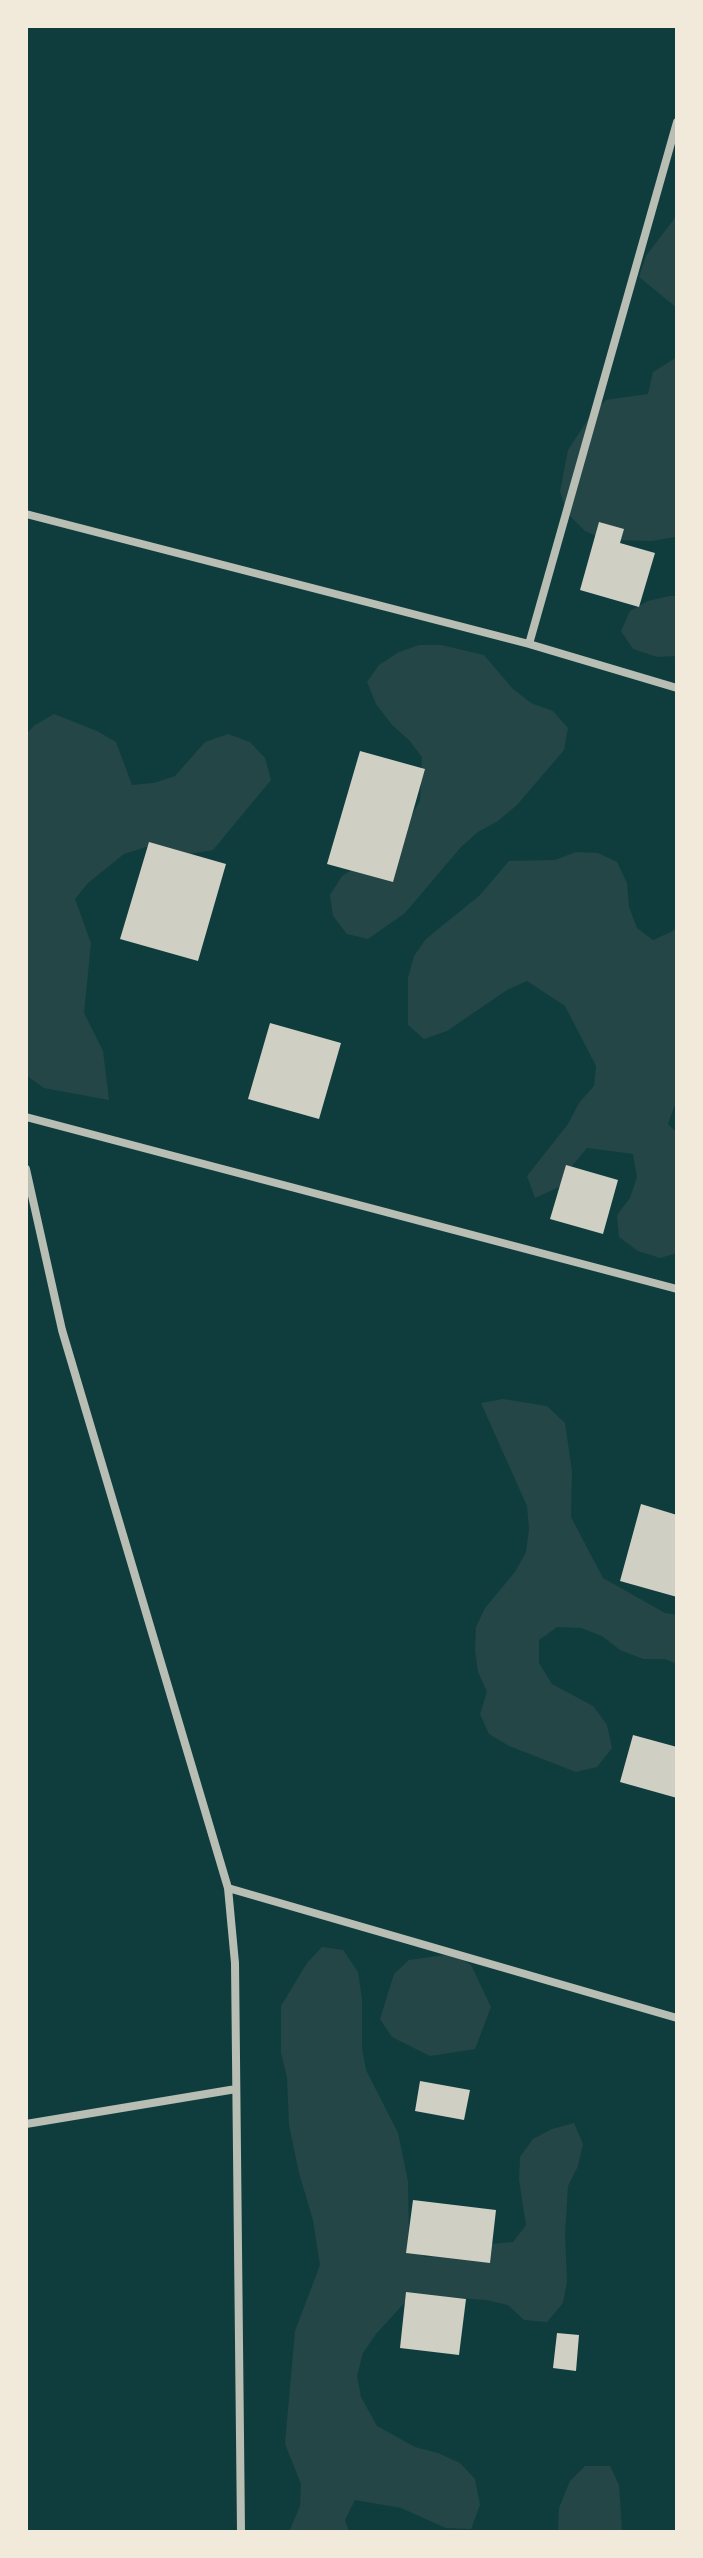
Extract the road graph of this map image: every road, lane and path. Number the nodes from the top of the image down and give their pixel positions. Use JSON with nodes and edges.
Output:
{"nodes":[{"id":1,"x":677,"y":122,"type":"edge"},
{"id":2,"x":26,"y":514,"type":"edge"},
{"id":3,"x":529,"y":644,"type":"junction"},
{"id":4,"x":677,"y":688,"type":"edge"},
{"id":5,"x":26,"y":1117,"type":"edge"},
{"id":6,"x":26,"y":1169,"type":"edge"},
{"id":7,"x":677,"y":1289,"type":"edge"},
{"id":8,"x":228,"y":1888,"type":"junction"},
{"id":9,"x":677,"y":2018,"type":"edge"},
{"id":10,"x":236,"y":2089,"type":"junction"},
{"id":11,"x":26,"y":2124,"type":"edge"},
{"id":12,"x":241,"y":2532,"type":"edge"}],
"edges":[{"from":1,"to":3,"type":"street"},
{"from":2,"to":3,"type":"street"},
{"from":3,"to":4,"type":"street"},
{"from":5,"to":7,"type":"street"},
{"from":6,"to":8,"type":"street"},
{"from":8,"to":9,"type":"street"},
{"from":8,"to":10,"type":"street"},
{"from":10,"to":11,"type":"street"},
{"from":10,"to":12,"type":"street"}]}
